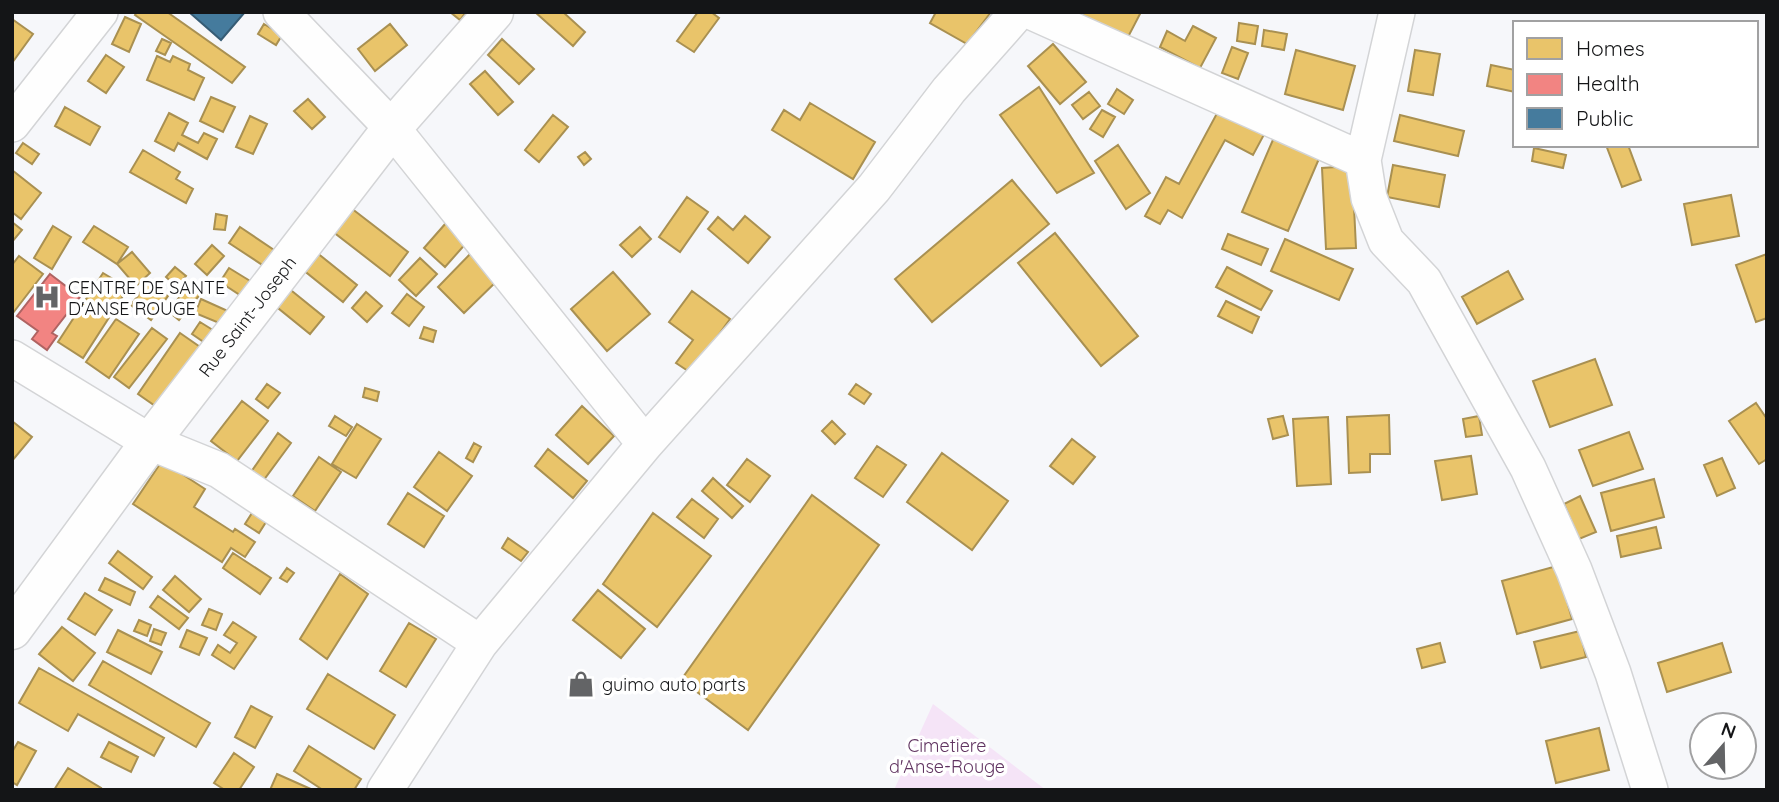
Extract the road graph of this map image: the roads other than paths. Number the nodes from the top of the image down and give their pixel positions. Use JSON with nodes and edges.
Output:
{"nodes":[{"id":1,"x":100,"y":12,"type":"edge"},
{"id":2,"x":281,"y":12,"type":"edge"},
{"id":3,"x":494,"y":12,"type":"edge"},
{"id":4,"x":1018,"y":12,"type":"edge"},
{"id":5,"x":1032,"y":12,"type":"edge"},
{"id":6,"x":1396,"y":12,"type":"edge"},
{"id":7,"x":12,"y":124,"type":"edge"},
{"id":8,"x":392,"y":128,"type":"junction"},
{"id":9,"x":1363,"y":160,"type":"junction"},
{"id":10,"x":12,"y":358,"type":"edge"},
{"id":11,"x":150,"y":442,"type":"junction"},
{"id":12,"x":645,"y":444,"type":"junction"},
{"id":13,"x":12,"y":631,"type":"edge"},
{"id":14,"x":480,"y":643,"type":"junction"},
{"id":15,"x":385,"y":790,"type":"edge"},
{"id":16,"x":1650,"y":790,"type":"edge"}],
"edges":[{"from":1,"to":7,"type":"street"},
{"from":2,"to":8,"type":"street"},
{"from":3,"to":8,"type":"street","name":"Rue Saint-Joseph"},
{"from":4,"to":12,"type":"street"},
{"from":5,"to":9,"type":"street"},
{"from":6,"to":9,"type":"street"},
{"from":8,"to":11,"type":"street","name":"Rue Saint-Joseph"},
{"from":8,"to":12,"type":"street"},
{"from":9,"to":16,"type":"street"},
{"from":10,"to":11,"type":"street"},
{"from":11,"to":13,"type":"street","name":"Rue Saint-Joseph"},
{"from":11,"to":14,"type":"street"},
{"from":12,"to":14,"type":"street"},
{"from":14,"to":15,"type":"street"}]}
